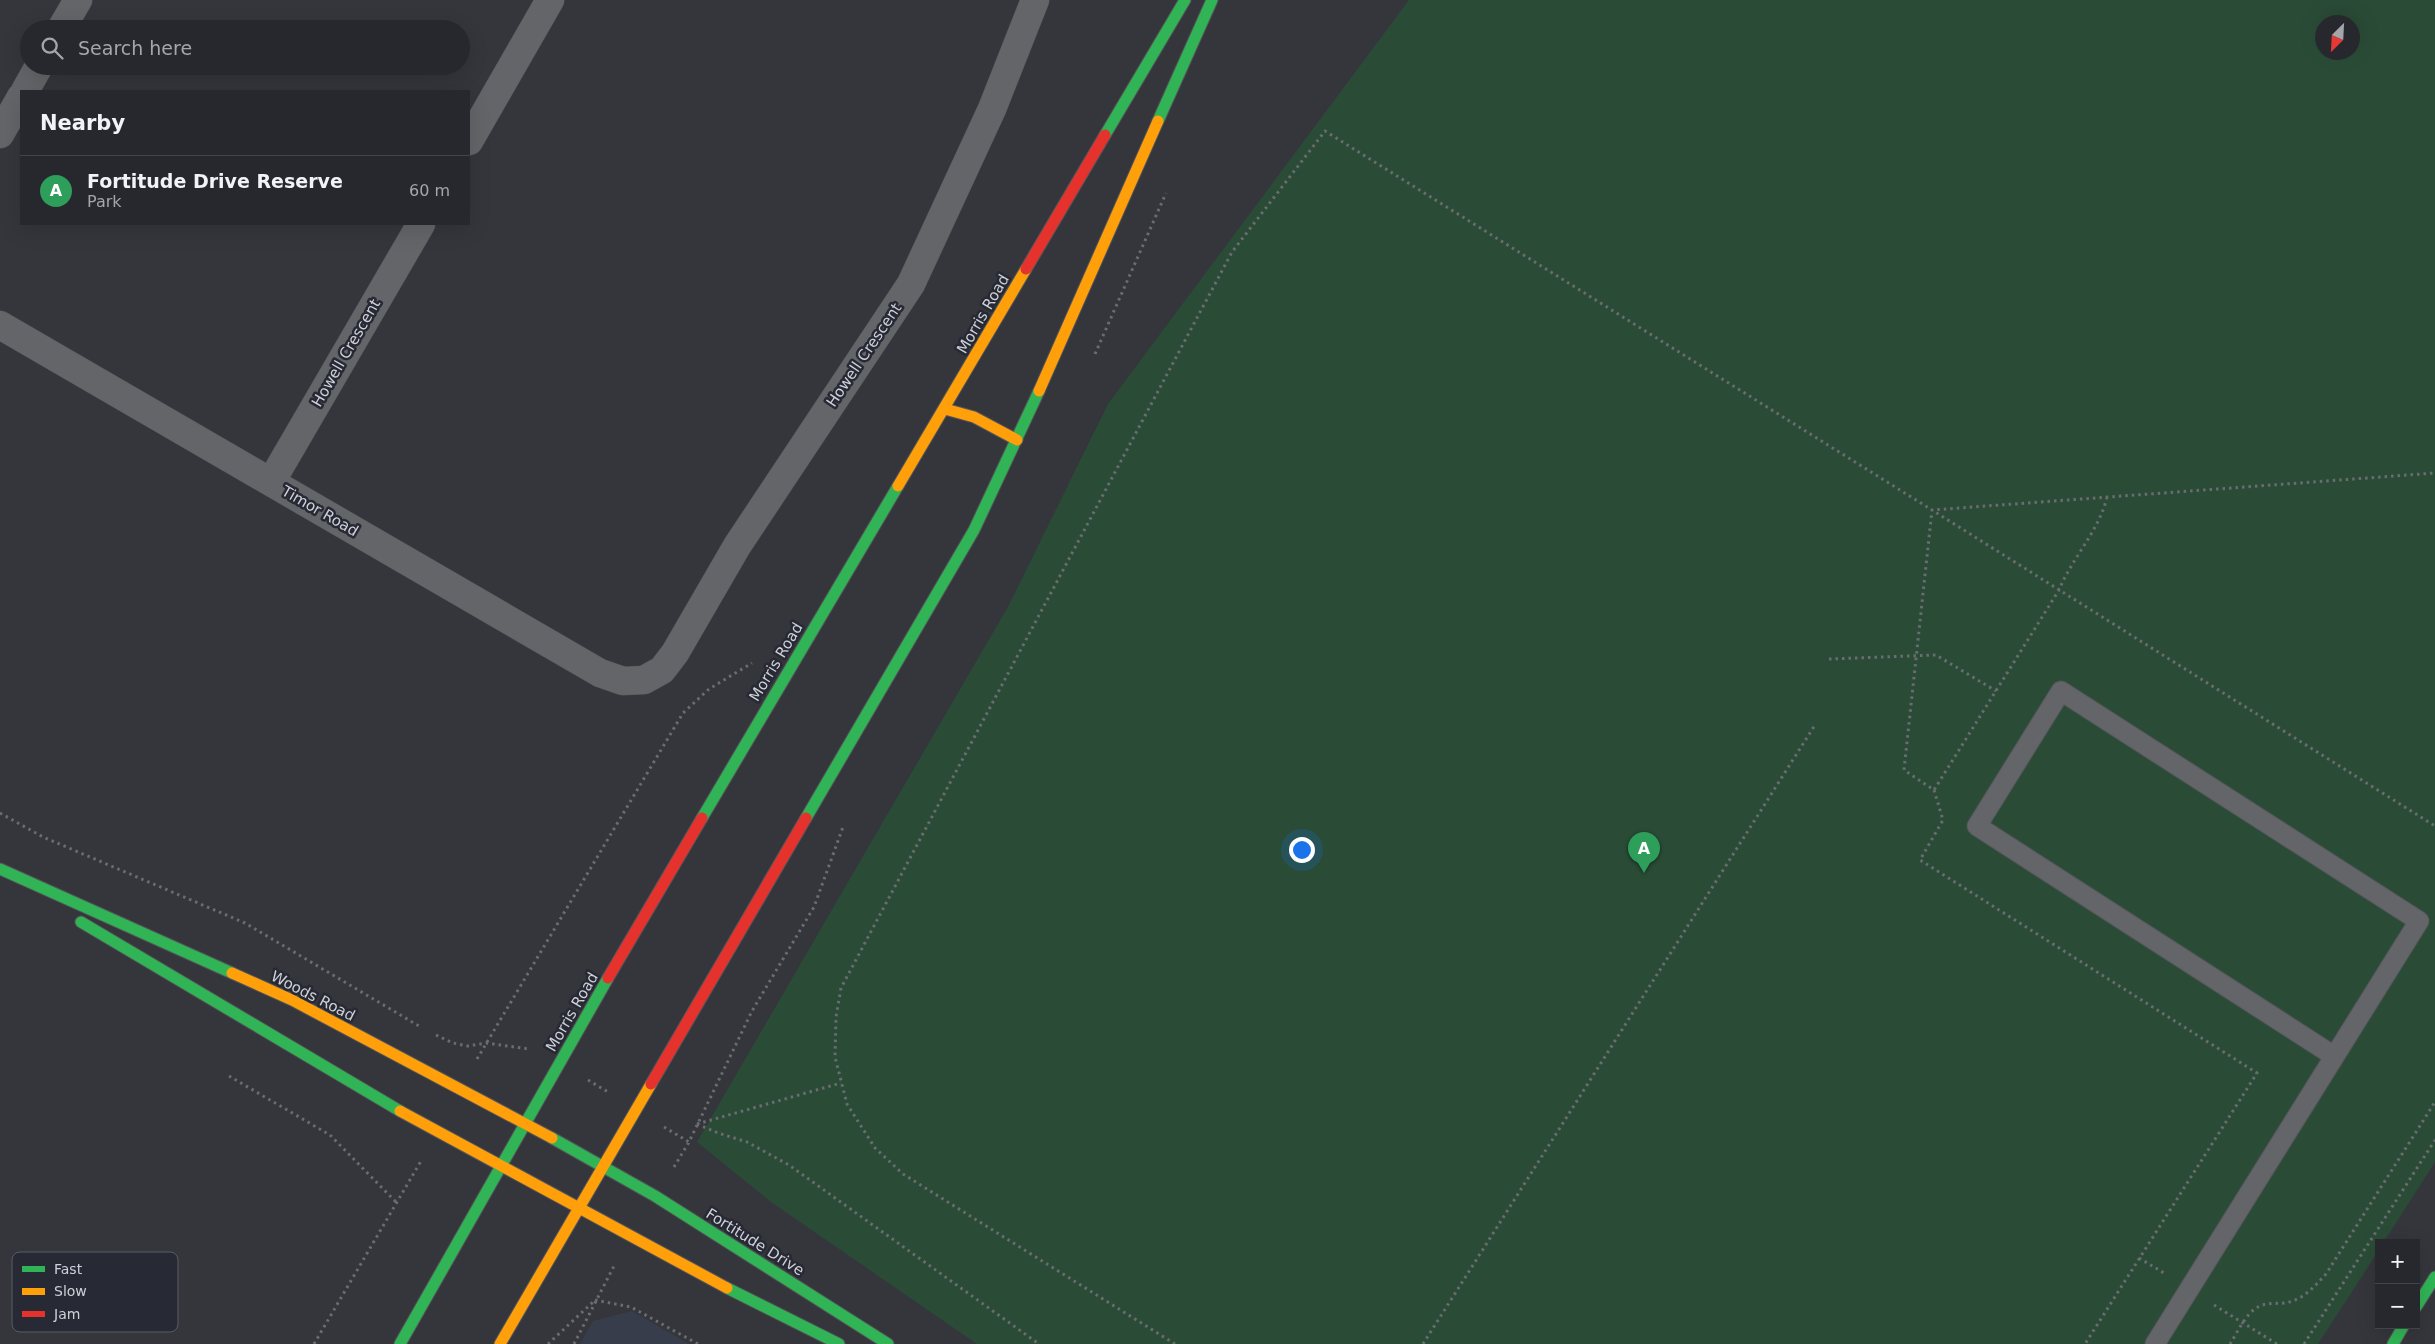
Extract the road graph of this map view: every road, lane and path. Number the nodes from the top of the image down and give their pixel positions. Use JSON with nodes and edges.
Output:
{"nodes":[{"id":1,"x":78,"y":0,"type":"edge"},
{"id":2,"x":550,"y":0,"type":"edge"},
{"id":3,"x":1036,"y":0,"type":"edge"},
{"id":4,"x":1185,"y":0,"type":"edge"},
{"id":5,"x":1212,"y":0,"type":"edge"},
{"id":6,"x":66,"y":20,"type":"edge"},
{"id":7,"x":34,"y":75,"type":"edge"},
{"id":8,"x":26,"y":90,"type":"edge"},
{"id":9,"x":20,"y":99,"type":"edge"},
{"id":10,"x":0,"y":134,"type":"edge"},
{"id":11,"x":470,"y":139,"type":"edge"},
{"id":12,"x":420,"y":225,"type":"edge"},
{"id":13,"x":0,"y":326,"type":"edge"},
{"id":14,"x":945,"y":409,"type":"junction"},
{"id":15,"x":1017,"y":440,"type":"junction"},
{"id":16,"x":2435,"y":473,"type":"edge"},
{"id":17,"x":271,"y":482,"type":"junction"},
{"id":18,"x":2106,"y":497,"type":"junction"},
{"id":19,"x":1932,"y":510,"type":"junction"},
{"id":20,"x":2059,"y":590,"type":"junction"},
{"id":21,"x":1917,"y":654,"type":"junction"},
{"id":22,"x":1830,"y":658,"type":"dead end"},
{"id":23,"x":755,"y":660,"type":"dead end"},
{"id":24,"x":644,"y":680,"type":"joint"},
{"id":25,"x":1996,"y":691,"type":"junction"},
{"id":26,"x":1815,"y":725,"type":"dead end"},
{"id":27,"x":1934,"y":790,"type":"junction"},
{"id":28,"x":0,"y":813,"type":"edge"},
{"id":29,"x":2435,"y":826,"type":"edge"},
{"id":30,"x":0,"y":869,"type":"edge"},
{"id":31,"x":0,"y":875,"type":"edge"},
{"id":32,"x":51,"y":904,"type":"dead end"},
{"id":33,"x":68,"y":914,"type":"dead end"},
{"id":34,"x":421,"y":1027,"type":"dead end"},
{"id":35,"x":429,"y":1032,"type":"dead end"},
{"id":36,"x":486,"y":1043,"type":"junction"},
{"id":37,"x":2334,"y":1056,"type":"junction"},
{"id":38,"x":560,"y":1064,"type":"junction"},
{"id":39,"x":229,"y":1076,"type":"dead end"},
{"id":40,"x":841,"y":1082,"type":"junction"},
{"id":41,"x":460,"y":1090,"type":"junction"},
{"id":42,"x":2435,"y":1102,"type":"edge"},
{"id":43,"x":638,"y":1108,"type":"junction"},
{"id":44,"x":526,"y":1124,"type":"junction"},
{"id":45,"x":438,"y":1131,"type":"junction"},
{"id":46,"x":2435,"y":1140,"type":"edge"},
{"id":47,"x":689,"y":1142,"type":"dead end"},
{"id":48,"x":503,"y":1165,"type":"junction"},
{"id":49,"x":603,"y":1168,"type":"junction"},
{"id":50,"x":396,"y":1202,"type":"junction"},
{"id":51,"x":580,"y":1207,"type":"junction"},
{"id":52,"x":2435,"y":1278,"type":"edge"},
{"id":53,"x":595,"y":1300,"type":"junction"},
{"id":54,"x":2420,"y":1301,"type":"edge"},
{"id":55,"x":2401,"y":1329,"type":"edge"},
{"id":56,"x":314,"y":1344,"type":"edge"},
{"id":57,"x":400,"y":1344,"type":"edge"},
{"id":58,"x":500,"y":1344,"type":"edge"},
{"id":59,"x":548,"y":1344,"type":"edge"},
{"id":60,"x":574,"y":1344,"type":"edge"},
{"id":61,"x":698,"y":1344,"type":"edge"},
{"id":62,"x":840,"y":1344,"type":"edge"},
{"id":63,"x":888,"y":1344,"type":"edge"},
{"id":64,"x":1039,"y":1344,"type":"edge"},
{"id":65,"x":1175,"y":1344,"type":"edge"},
{"id":66,"x":1423,"y":1344,"type":"edge"},
{"id":67,"x":2085,"y":1344,"type":"edge"},
{"id":68,"x":2155,"y":1344,"type":"edge"},
{"id":69,"x":2230,"y":1344,"type":"edge"},
{"id":70,"x":2304,"y":1344,"type":"edge"},
{"id":71,"x":2392,"y":1344,"type":"edge"}],
"edges":[{"from":1,"to":6,"type":"street"},
{"from":2,"to":11,"type":"street"},
{"from":3,"to":24,"type":"street","name":"Howell Crescent"},
{"from":4,"to":14,"type":"street","name":"Morris Road"},
{"from":5,"to":15,"type":"street"},
{"from":7,"to":8,"type":"street"},
{"from":9,"to":10,"type":"street"},
{"from":12,"to":17,"type":"street","name":"Howell Crescent"},
{"from":13,"to":17,"type":"street","name":"Timor Road"},
{"from":14,"to":15,"type":"street"},
{"from":14,"to":38,"type":"street","name":"Morris Road"},
{"from":15,"to":43,"type":"street"},
{"from":16,"to":18,"type":"path"},
{"from":17,"to":24,"type":"street","name":"Timor Road"},
{"from":18,"to":19,"type":"path"},
{"from":18,"to":20,"type":"path"},
{"from":19,"to":20,"type":"path"},
{"from":19,"to":21,"type":"path"},
{"from":19,"to":40,"type":"path"},
{"from":20,"to":25,"type":"path"},
{"from":20,"to":29,"type":"path"},
{"from":21,"to":22,"type":"path"},
{"from":21,"to":25,"type":"path"},
{"from":21,"to":27,"type":"path"},
{"from":23,"to":36,"type":"path"},
{"from":25,"to":27,"type":"path"},
{"from":26,"to":66,"type":"path"},
{"from":27,"to":67,"type":"path"},
{"from":28,"to":34,"type":"path"},
{"from":30,"to":41,"type":"street","name":"Woods Road"},
{"from":31,"to":32,"type":"street"},
{"from":33,"to":45,"type":"street"},
{"from":35,"to":36,"type":"path"},
{"from":36,"to":38,"type":"path"},
{"from":36,"to":41,"type":"path"},
{"from":37,"to":37,"type":"lane"},
{"from":37,"to":68,"type":"lane"},
{"from":38,"to":43,"type":"path"},
{"from":38,"to":44,"type":"street","name":"Morris Road"},
{"from":39,"to":50,"type":"path"},
{"from":40,"to":64,"type":"path"},
{"from":40,"to":65,"type":"path"},
{"from":41,"to":44,"type":"street","name":"Woods Road"},
{"from":42,"to":69,"type":"path"},
{"from":43,"to":47,"type":"path"},
{"from":43,"to":49,"type":"street"},
{"from":44,"to":48,"type":"street","name":"Morris Road"},
{"from":44,"to":49,"type":"street","name":"Woods Road"},
{"from":45,"to":48,"type":"street"},
{"from":45,"to":50,"type":"path"},
{"from":46,"to":70,"type":"path"},
{"from":48,"to":51,"type":"street"},
{"from":48,"to":57,"type":"street","name":"Morris Road"},
{"from":49,"to":51,"type":"street"},
{"from":49,"to":63,"type":"street","name":"Fortitude Drive"},
{"from":50,"to":56,"type":"path"},
{"from":51,"to":58,"type":"street"},
{"from":51,"to":62,"type":"street"},
{"from":52,"to":54,"type":"street"},
{"from":53,"to":59,"type":"path"},
{"from":53,"to":60,"type":"path"},
{"from":53,"to":61,"type":"path"},
{"from":55,"to":71,"type":"street"}]}
